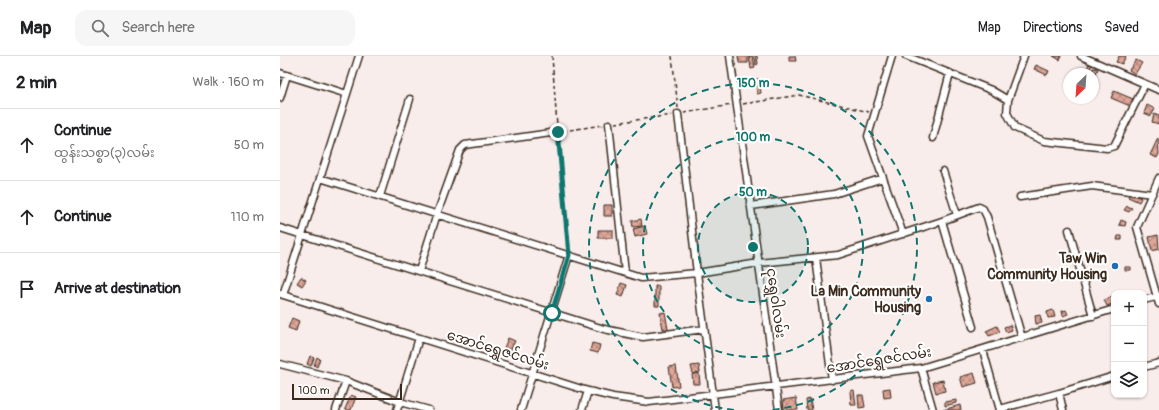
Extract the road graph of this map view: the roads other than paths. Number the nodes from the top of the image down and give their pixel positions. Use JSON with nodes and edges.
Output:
{"nodes":[{"id":1,"x":359,"y":56,"type":"edge"},
{"id":2,"x":730,"y":56,"type":"edge"},
{"id":3,"x":892,"y":56,"type":"edge"},
{"id":4,"x":906,"y":56,"type":"edge"},
{"id":5,"x":1024,"y":56,"type":"edge"},
{"id":6,"x":1081,"y":56,"type":"edge"},
{"id":7,"x":280,"y":73,"type":"edge"},
{"id":8,"x":950,"y":73,"type":"junction"},
{"id":9,"x":287,"y":75,"type":"junction"},
{"id":10,"x":1145,"y":84,"type":"junction"},
{"id":11,"x":1159,"y":90,"type":"edge"},
{"id":12,"x":347,"y":94,"type":"junction"},
{"id":13,"x":280,"y":98,"type":"edge"},
{"id":14,"x":410,"y":99,"type":"dead end"},
{"id":15,"x":1008,"y":100,"type":"junction"},
{"id":16,"x":678,"y":114,"type":"road end"},
{"id":17,"x":609,"y":124,"type":"road end"},
{"id":18,"x":558,"y":132,"type":"road end"},
{"id":19,"x":933,"y":138,"type":"dead end"},
{"id":20,"x":943,"y":171,"type":"dead end"},
{"id":21,"x":320,"y":178,"type":"junction"},
{"id":22,"x":883,"y":178,"type":"junction"},
{"id":23,"x":1159,"y":178,"type":"edge"},
{"id":24,"x":1152,"y":194,"type":"junction"},
{"id":25,"x":380,"y":196,"type":"junction"},
{"id":26,"x":1020,"y":197,"type":"dead end"},
{"id":27,"x":751,"y":206,"type":"junction"},
{"id":28,"x":436,"y":214,"type":"junction"},
{"id":29,"x":957,"y":216,"type":"junction"},
{"id":30,"x":942,"y":221,"type":"junction"},
{"id":31,"x":280,"y":228,"type":"edge"},
{"id":32,"x":1069,"y":230,"type":"dead end"},
{"id":33,"x":302,"y":234,"type":"junction"},
{"id":34,"x":903,"y":234,"type":"junction"},
{"id":35,"x":569,"y":255,"type":"junction"},
{"id":36,"x":816,"y":258,"type":"junction"},
{"id":37,"x":759,"y":263,"type":"junction"},
{"id":38,"x":419,"y":271,"type":"junction"},
{"id":39,"x":625,"y":273,"type":"junction"},
{"id":40,"x":697,"y":273,"type":"junction"},
{"id":41,"x":281,"y":295,"type":"edge"},
{"id":42,"x":1158,"y":296,"type":"edge"},
{"id":43,"x":1147,"y":299,"type":"edge"},
{"id":44,"x":1159,"y":304,"type":"edge"},
{"id":45,"x":1111,"y":311,"type":"edge"},
{"id":46,"x":552,"y":313,"type":"junction"},
{"id":47,"x":1093,"y":316,"type":"junction"},
{"id":48,"x":973,"y":327,"type":"dead end"},
{"id":49,"x":704,"y":329,"type":"junction"},
{"id":50,"x":419,"y":338,"type":"junction"},
{"id":51,"x":1022,"y":338,"type":"junction"},
{"id":52,"x":983,"y":350,"type":"junction"},
{"id":53,"x":1159,"y":363,"type":"edge"},
{"id":54,"x":280,"y":364,"type":"edge"},
{"id":55,"x":1147,"y":366,"type":"edge"},
{"id":56,"x":921,"y":368,"type":"junction"},
{"id":57,"x":533,"y":373,"type":"junction"},
{"id":58,"x":1111,"y":377,"type":"edge"},
{"id":59,"x":832,"y":380,"type":"junction"},
{"id":60,"x":346,"y":381,"type":"junction"},
{"id":61,"x":776,"y":387,"type":"junction"},
{"id":62,"x":588,"y":391,"type":"junction"},
{"id":63,"x":1059,"y":393,"type":"junction"},
{"id":64,"x":713,"y":395,"type":"junction"},
{"id":65,"x":400,"y":402,"type":"junction"},
{"id":66,"x":336,"y":410,"type":"edge"},
{"id":67,"x":397,"y":410,"type":"edge"},
{"id":68,"x":429,"y":410,"type":"edge"},
{"id":69,"x":521,"y":410,"type":"edge"},
{"id":70,"x":582,"y":410,"type":"edge"},
{"id":71,"x":715,"y":410,"type":"edge"},
{"id":72,"x":779,"y":410,"type":"edge"},
{"id":73,"x":933,"y":410,"type":"edge"},
{"id":74,"x":1000,"y":410,"type":"edge"},
{"id":75,"x":1064,"y":410,"type":"edge"}],
"edges":[{"from":1,"to":12,"type":"street"},
{"from":2,"to":27,"type":"street","name":"ငုရွှေဝါလမ်း"},
{"from":3,"to":22,"type":"street"},
{"from":4,"to":8,"type":"street"},
{"from":5,"to":15,"type":"street"},
{"from":6,"to":10,"type":"street"},
{"from":7,"to":9,"type":"street"},
{"from":8,"to":15,"type":"street"},
{"from":8,"to":19,"type":"street"},
{"from":9,"to":12,"type":"street"},
{"from":9,"to":13,"type":"street"},
{"from":10,"to":11,"type":"street"},
{"from":10,"to":15,"type":"street"},
{"from":12,"to":21,"type":"street"},
{"from":14,"to":25,"type":"street"},
{"from":16,"to":40,"type":"street"},
{"from":17,"to":39,"type":"street"},
{"from":18,"to":28,"type":"street"},
{"from":20,"to":29,"type":"street"},
{"from":21,"to":25,"type":"street"},
{"from":21,"to":33,"type":"street"},
{"from":22,"to":27,"type":"street"},
{"from":22,"to":34,"type":"street"},
{"from":23,"to":24,"type":"street"},
{"from":24,"to":26,"type":"street"},
{"from":24,"to":42,"type":"street"},
{"from":25,"to":28,"type":"street"},
{"from":27,"to":37,"type":"street","name":"ငုရွှေဝါလမ်း"},
{"from":28,"to":35,"type":"street"},
{"from":28,"to":38,"type":"street"},
{"from":29,"to":30,"type":"street"},
{"from":29,"to":51,"type":"street"},
{"from":30,"to":34,"type":"street"},
{"from":30,"to":48,"type":"street"},
{"from":31,"to":33,"type":"street"},
{"from":32,"to":47,"type":"street"},
{"from":33,"to":38,"type":"street"},
{"from":33,"to":41,"type":"street"},
{"from":34,"to":36,"type":"street"},
{"from":35,"to":39,"type":"street"},
{"from":35,"to":46,"type":"street"},
{"from":36,"to":37,"type":"street"},
{"from":36,"to":59,"type":"street"},
{"from":37,"to":40,"type":"street"},
{"from":37,"to":61,"type":"street","name":"ငုရွှေဝါလမ်း"},
{"from":38,"to":46,"type":"street"},
{"from":39,"to":40,"type":"street"},
{"from":40,"to":49,"type":"street"},
{"from":41,"to":50,"type":"street","name":"အောင်ရွှေဇင်လမ်း"},
{"from":42,"to":43,"type":"street"},
{"from":42,"to":44,"type":"street"},
{"from":45,"to":47,"type":"street","name":"အောင်ရွှေဇင်လမ်း"},
{"from":46,"to":49,"type":"street"},
{"from":46,"to":57,"type":"street"},
{"from":47,"to":51,"type":"street","name":"အောင်ရွှေဇင်လမ်း"},
{"from":49,"to":64,"type":"street"},
{"from":50,"to":57,"type":"street","name":"အောင်ရွှေဇင်လမ်း"},
{"from":50,"to":65,"type":"street"},
{"from":51,"to":52,"type":"street","name":"အောင်ရွှေဇင်လမ်း"},
{"from":52,"to":56,"type":"street","name":"အောင်ရွှေဇင်လမ်း"},
{"from":52,"to":74,"type":"street"},
{"from":53,"to":55,"type":"street"},
{"from":54,"to":60,"type":"street"},
{"from":56,"to":59,"type":"street","name":"အောင်ရွှေဇင်လမ်း"},
{"from":56,"to":73,"type":"street"},
{"from":57,"to":62,"type":"street","name":"အောင်ရွှေဇင်လမ်း"},
{"from":57,"to":69,"type":"street"},
{"from":58,"to":63,"type":"street"},
{"from":59,"to":61,"type":"street","name":"အောင်ရွှေဇင်လမ်း"},
{"from":60,"to":65,"type":"street"},
{"from":60,"to":66,"type":"street"},
{"from":61,"to":64,"type":"street","name":"အောင်ရွှေဇင်လမ်း"},
{"from":61,"to":72,"type":"street","name":"ငုရွှေဝါလမ်း"},
{"from":62,"to":64,"type":"street","name":"အောင်ရွှေဇင်လမ်း"},
{"from":62,"to":70,"type":"street"},
{"from":63,"to":74,"type":"street"},
{"from":63,"to":75,"type":"street"},
{"from":64,"to":71,"type":"street"},
{"from":65,"to":67,"type":"street"},
{"from":65,"to":68,"type":"street"}]}
